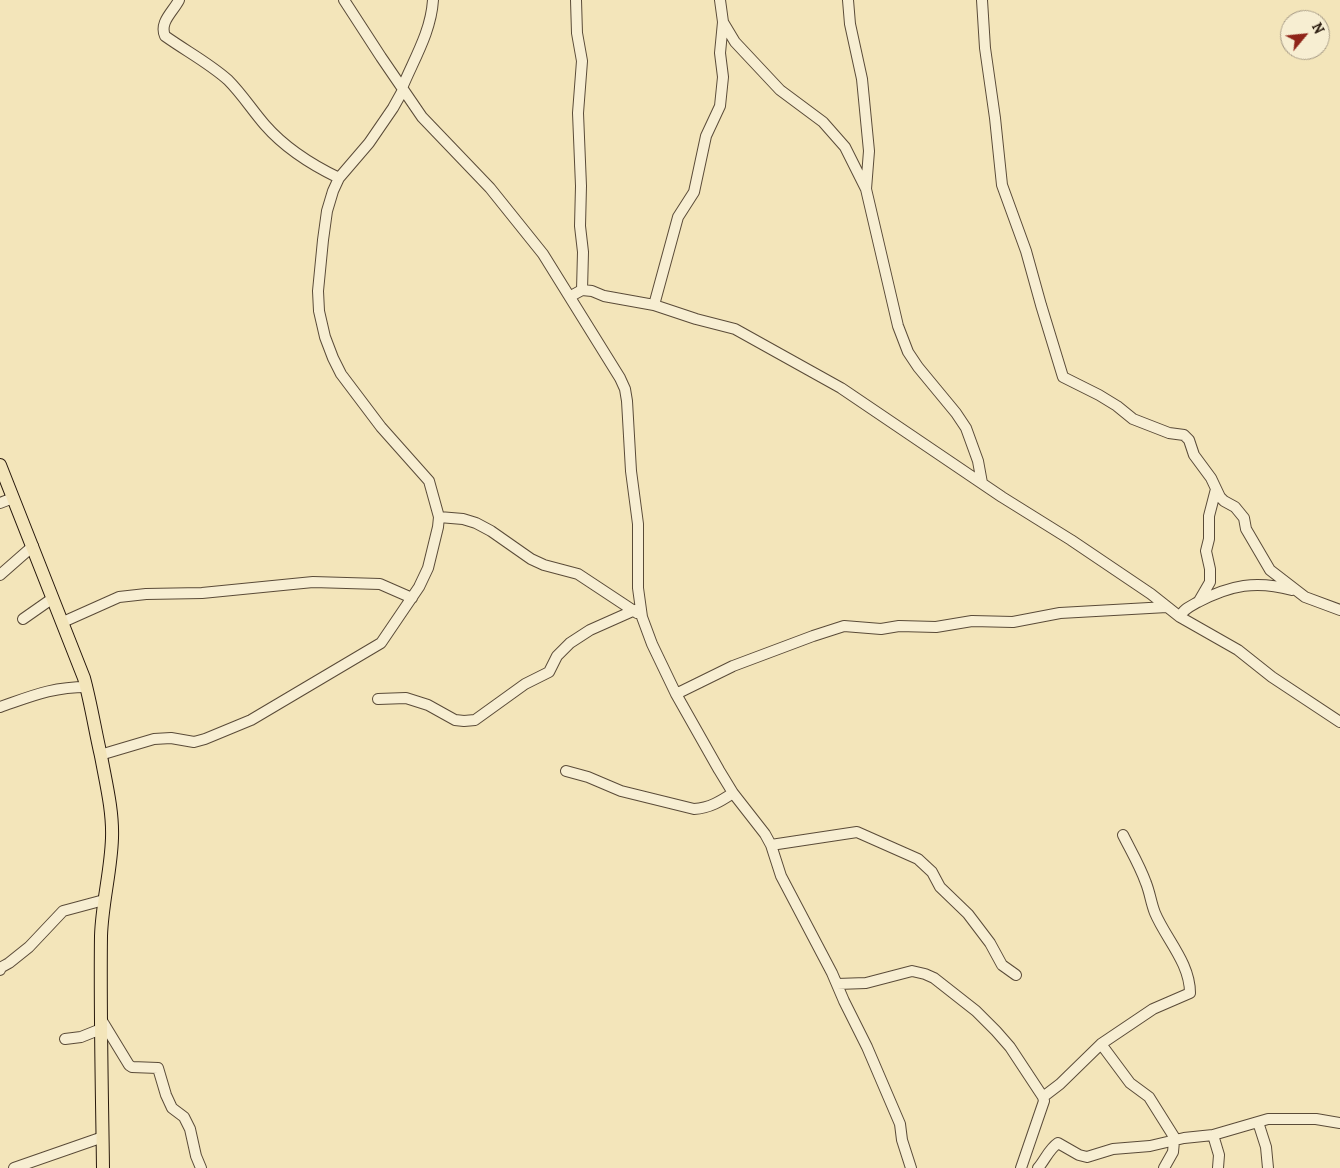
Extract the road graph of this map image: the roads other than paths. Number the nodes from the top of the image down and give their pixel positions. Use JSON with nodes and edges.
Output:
{"nodes":[{"id":1,"x":179,"y":0,"type":"edge"},
{"id":2,"x":344,"y":0,"type":"edge"},
{"id":3,"x":433,"y":0,"type":"edge"},
{"id":4,"x":576,"y":0,"type":"edge"},
{"id":5,"x":720,"y":0,"type":"edge"},
{"id":6,"x":848,"y":0,"type":"edge"},
{"id":7,"x":982,"y":0,"type":"edge"},
{"id":8,"x":723,"y":22,"type":"junction"},
{"id":9,"x":403,"y":89,"type":"junction"},
{"id":10,"x":339,"y":178,"type":"junction"},
{"id":11,"x":866,"y":189,"type":"junction"},
{"id":12,"x":582,"y":290,"type":"junction"},
{"id":13,"x":571,"y":296,"type":"junction"},
{"id":14,"x":654,"y":305,"type":"junction"},
{"id":15,"x":0,"y":465,"type":"edge"},
{"id":16,"x":982,"y":483,"type":"junction"},
{"id":17,"x":1216,"y":489,"type":"junction"},
{"id":18,"x":13,"y":498,"type":"junction"},
{"id":19,"x":0,"y":503,"type":"edge"},
{"id":20,"x":439,"y":517,"type":"junction"},
{"id":21,"x":33,"y":546,"type":"junction"},
{"id":22,"x":0,"y":575,"type":"edge"},
{"id":23,"x":1296,"y":590,"type":"junction"},
{"id":24,"x":53,"y":598,"type":"junction"},
{"id":25,"x":412,"y":598,"type":"junction"},
{"id":26,"x":1198,"y":602,"type":"junction"},
{"id":27,"x":1167,"y":606,"type":"junction"},
{"id":28,"x":1340,"y":610,"type":"edge"},
{"id":29,"x":638,"y":614,"type":"junction"},
{"id":30,"x":1180,"y":617,"type":"junction"},
{"id":31,"x":23,"y":619,"type":"dead end"},
{"id":32,"x":63,"y":622,"type":"junction"},
{"id":33,"x":87,"y":687,"type":"junction"},
{"id":34,"x":676,"y":694,"type":"junction"},
{"id":35,"x":378,"y":699,"type":"dead end"},
{"id":36,"x":0,"y":707,"type":"edge"},
{"id":37,"x":1340,"y":722,"type":"edge"},
{"id":38,"x":100,"y":755,"type":"junction"},
{"id":39,"x":566,"y":771,"type":"dead end"},
{"id":40,"x":733,"y":793,"type":"junction"},
{"id":41,"x":1122,"y":835,"type":"dead end"},
{"id":42,"x":771,"y":845,"type":"junction"},
{"id":43,"x":104,"y":900,"type":"junction"},
{"id":44,"x":0,"y":970,"type":"edge"},
{"id":45,"x":1016,"y":975,"type":"dead end"},
{"id":46,"x":837,"y":984,"type":"junction"},
{"id":47,"x":101,"y":1024,"type":"junction"},
{"id":48,"x":65,"y":1039,"type":"dead end"},
{"id":49,"x":1101,"y":1044,"type":"junction"},
{"id":50,"x":1044,"y":1096,"type":"junction"},
{"id":51,"x":1258,"y":1122,"type":"junction"},
{"id":52,"x":1340,"y":1123,"type":"edge"},
{"id":53,"x":1213,"y":1135,"type":"junction"},
{"id":54,"x":103,"y":1137,"type":"junction"},
{"id":55,"x":1175,"y":1140,"type":"junction"},
{"id":56,"x":14,"y":1168,"type":"edge"},
{"id":57,"x":103,"y":1168,"type":"edge"},
{"id":58,"x":201,"y":1168,"type":"edge"},
{"id":59,"x":911,"y":1168,"type":"edge"},
{"id":60,"x":1021,"y":1168,"type":"edge"},
{"id":61,"x":1038,"y":1168,"type":"edge"},
{"id":62,"x":1164,"y":1168,"type":"edge"},
{"id":63,"x":1218,"y":1168,"type":"edge"},
{"id":64,"x":1268,"y":1168,"type":"edge"}],
"edges":[{"from":1,"to":10,"type":"street"},
{"from":2,"to":9,"type":"street"},
{"from":3,"to":9,"type":"street"},
{"from":4,"to":12,"type":"street"},
{"from":5,"to":8,"type":"street"},
{"from":6,"to":11,"type":"street"},
{"from":7,"to":17,"type":"street"},
{"from":8,"to":11,"type":"street"},
{"from":8,"to":14,"type":"street"},
{"from":9,"to":10,"type":"street"},
{"from":9,"to":13,"type":"street"},
{"from":10,"to":20,"type":"street"},
{"from":11,"to":16,"type":"street"},
{"from":12,"to":13,"type":"street"},
{"from":12,"to":14,"type":"street"},
{"from":13,"to":29,"type":"street"},
{"from":14,"to":16,"type":"street"},
{"from":15,"to":18,"type":"main road"},
{"from":16,"to":27,"type":"street"},
{"from":17,"to":23,"type":"street"},
{"from":17,"to":26,"type":"street"},
{"from":18,"to":19,"type":"street"},
{"from":18,"to":21,"type":"main road"},
{"from":20,"to":25,"type":"street"},
{"from":20,"to":29,"type":"street"},
{"from":21,"to":22,"type":"street"},
{"from":21,"to":24,"type":"main road"},
{"from":23,"to":26,"type":"street"},
{"from":23,"to":28,"type":"street"},
{"from":24,"to":31,"type":"street"},
{"from":24,"to":32,"type":"main road"},
{"from":25,"to":32,"type":"street"},
{"from":25,"to":38,"type":"street"},
{"from":26,"to":30,"type":"street"},
{"from":27,"to":30,"type":"street"},
{"from":27,"to":34,"type":"street"},
{"from":29,"to":34,"type":"street"},
{"from":29,"to":35,"type":"street"},
{"from":30,"to":37,"type":"street"},
{"from":32,"to":33,"type":"main road"},
{"from":33,"to":36,"type":"street"},
{"from":33,"to":38,"type":"main road"},
{"from":34,"to":40,"type":"street"},
{"from":38,"to":43,"type":"main road"},
{"from":39,"to":40,"type":"street"},
{"from":40,"to":42,"type":"street"},
{"from":41,"to":49,"type":"street"},
{"from":42,"to":45,"type":"street"},
{"from":42,"to":46,"type":"street"},
{"from":43,"to":44,"type":"street"},
{"from":43,"to":47,"type":"main road"},
{"from":46,"to":50,"type":"street"},
{"from":46,"to":59,"type":"street"},
{"from":47,"to":48,"type":"street"},
{"from":47,"to":54,"type":"main road"},
{"from":47,"to":58,"type":"street"},
{"from":49,"to":50,"type":"street"},
{"from":49,"to":55,"type":"street"},
{"from":50,"to":60,"type":"street"},
{"from":51,"to":52,"type":"street"},
{"from":51,"to":53,"type":"street"},
{"from":51,"to":64,"type":"street"},
{"from":53,"to":55,"type":"street"},
{"from":53,"to":63,"type":"street"},
{"from":54,"to":56,"type":"street"},
{"from":54,"to":57,"type":"main road"},
{"from":55,"to":61,"type":"street"},
{"from":55,"to":62,"type":"street"}]}
